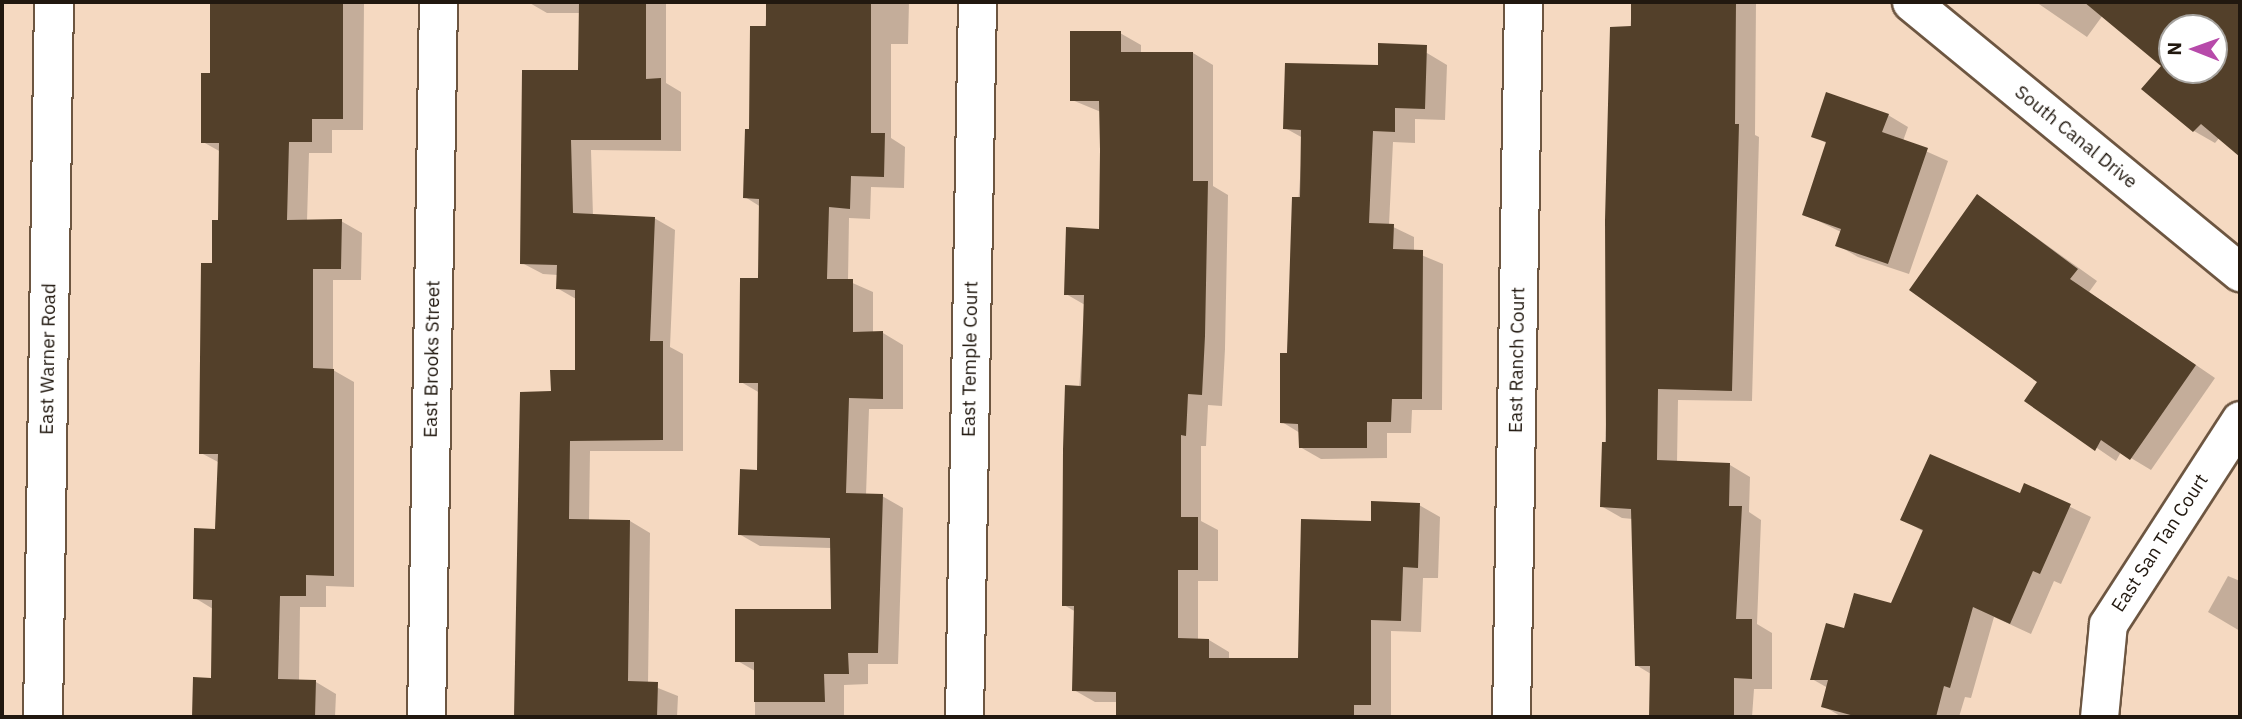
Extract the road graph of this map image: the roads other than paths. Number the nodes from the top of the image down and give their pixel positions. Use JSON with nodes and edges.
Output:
{"nodes":[{"id":1,"x":54,"y":2,"type":"edge"},
{"id":2,"x":438,"y":2,"type":"edge"},
{"id":3,"x":976,"y":2,"type":"edge"},
{"id":4,"x":1523,"y":2,"type":"edge"},
{"id":5,"x":1911,"y":2,"type":"edge"},
{"id":6,"x":2240,"y":272,"type":"edge"},
{"id":7,"x":2240,"y":419,"type":"edge"},
{"id":8,"x":43,"y":717,"type":"edge"},
{"id":9,"x":426,"y":717,"type":"edge"},
{"id":10,"x":964,"y":717,"type":"edge"},
{"id":11,"x":1511,"y":717,"type":"edge"},
{"id":12,"x":2099,"y":717,"type":"edge"}],
"edges":[{"from":1,"to":8,"type":"main road","name":"East Warner Road"},
{"from":2,"to":9,"type":"street","name":"East Brooks Street"},
{"from":3,"to":10,"type":"street","name":"East Temple Court"},
{"from":4,"to":11,"type":"street","name":"East Ranch Court"},
{"from":5,"to":6,"type":"street","name":"South Canal Drive"},
{"from":7,"to":12,"type":"street","name":"East San Tan Court"}]}
